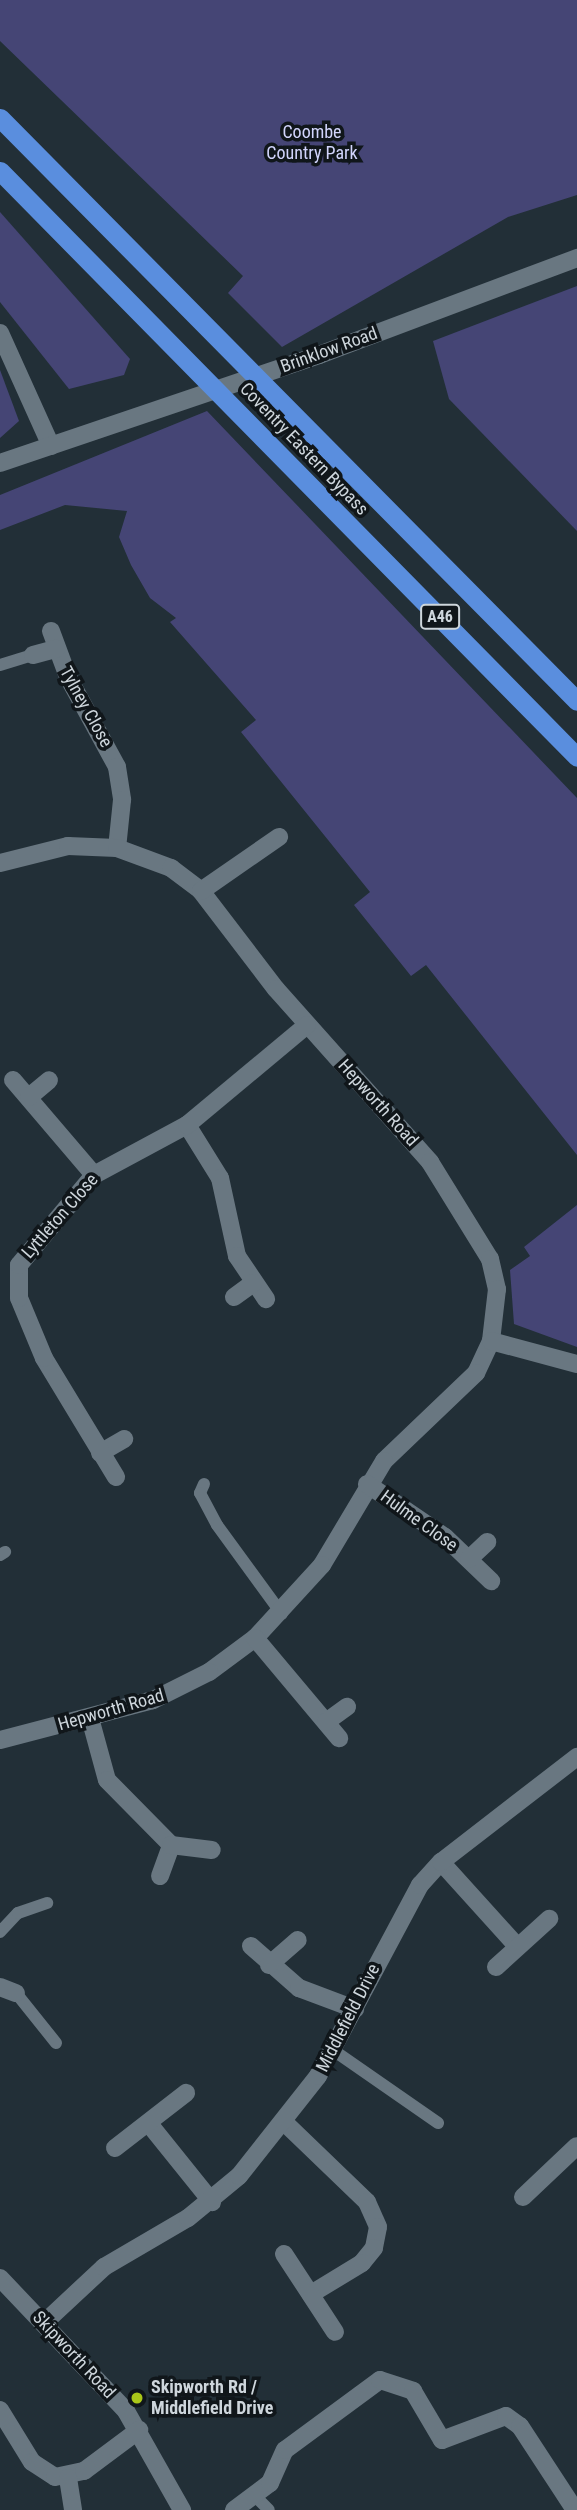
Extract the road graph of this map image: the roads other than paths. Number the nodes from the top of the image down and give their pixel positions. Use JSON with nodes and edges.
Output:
{"nodes":[{"id":1,"x":0,"y":118,"type":"edge"},
{"id":2,"x":0,"y":171,"type":"edge"},
{"id":3,"x":577,"y":258,"type":"edge"},
{"id":4,"x":0,"y":333,"type":"edge"},
{"id":5,"x":51,"y":446,"type":"junction"},
{"id":6,"x":0,"y":463,"type":"edge"},
{"id":7,"x":51,"y":631,"type":"dead end"},
{"id":8,"x":56,"y":649,"type":"junction"},
{"id":9,"x":33,"y":655,"type":"joint"},
{"id":10,"x":0,"y":665,"type":"edge"},
{"id":11,"x":577,"y":701,"type":"edge"},
{"id":12,"x":577,"y":757,"type":"edge"},
{"id":13,"x":279,"y":836,"type":"dead end"},
{"id":14,"x":117,"y":848,"type":"junction"},
{"id":15,"x":0,"y":863,"type":"edge"},
{"id":16,"x":201,"y":891,"type":"junction"},
{"id":17,"x":307,"y":1025,"type":"junction"},
{"id":18,"x":13,"y":1080,"type":"dead end"},
{"id":19,"x":49,"y":1080,"type":"dead end"},
{"id":20,"x":29,"y":1097,"type":"junction"},
{"id":21,"x":187,"y":1125,"type":"junction"},
{"id":22,"x":94,"y":1175,"type":"junction"},
{"id":23,"x":253,"y":1283,"type":"junction"},
{"id":24,"x":234,"y":1297,"type":"dead end"},
{"id":25,"x":267,"y":1299,"type":"dead end"},
{"id":26,"x":491,"y":1342,"type":"junction"},
{"id":27,"x":577,"y":1364,"type":"edge"},
{"id":28,"x":124,"y":1439,"type":"dead end"},
{"id":29,"x":100,"y":1453,"type":"junction"},
{"id":30,"x":116,"y":1477,"type":"dead end"},
{"id":31,"x":204,"y":1484,"type":"dead end"},
{"id":32,"x":368,"y":1484,"type":"junction"},
{"id":33,"x":487,"y":1542,"type":"dead end"},
{"id":34,"x":469,"y":1559,"type":"junction"},
{"id":35,"x":491,"y":1581,"type":"dead end"},
{"id":36,"x":282,"y":1614,"type":"junction"},
{"id":37,"x":255,"y":1638,"type":"junction"},
{"id":38,"x":347,"y":1707,"type":"dead end"},
{"id":39,"x":90,"y":1718,"type":"junction"},
{"id":40,"x":326,"y":1722,"type":"junction"},
{"id":41,"x":339,"y":1738,"type":"dead end"},
{"id":42,"x":0,"y":1740,"type":"edge"},
{"id":43,"x":577,"y":1757,"type":"edge"},
{"id":44,"x":172,"y":1845,"type":"junction"},
{"id":45,"x":212,"y":1850,"type":"dead end"},
{"id":46,"x":441,"y":1862,"type":"junction"},
{"id":47,"x":160,"y":1876,"type":"dead end"},
{"id":48,"x":47,"y":1903,"type":"dead end"},
{"id":49,"x":549,"y":1919,"type":"dead end"},
{"id":50,"x":0,"y":1932,"type":"edge"},
{"id":51,"x":298,"y":1940,"type":"dead end"},
{"id":52,"x":517,"y":1946,"type":"junction"},
{"id":53,"x":251,"y":1947,"type":"dead end"},
{"id":54,"x":269,"y":1965,"type":"junction"},
{"id":55,"x":496,"y":1967,"type":"dead end"},
{"id":56,"x":8,"y":1990,"type":"edge"},
{"id":57,"x":355,"y":2009,"type":"junction"},
{"id":58,"x":55,"y":2043,"type":"dead end"},
{"id":59,"x":334,"y":2050,"type":"junction"},
{"id":60,"x":186,"y":2093,"type":"dead end"},
{"id":61,"x":284,"y":2122,"type":"junction"},
{"id":62,"x":438,"y":2123,"type":"dead end"},
{"id":63,"x":150,"y":2126,"type":"junction"},
{"id":64,"x":115,"y":2148,"type":"dead end"},
{"id":65,"x":575,"y":2152,"type":"edge"},
{"id":66,"x":523,"y":2197,"type":"dead end"},
{"id":67,"x":212,"y":2202,"type":"junction"},
{"id":68,"x":284,"y":2254,"type":"dead end"},
{"id":69,"x":0,"y":2278,"type":"edge"},
{"id":70,"x":311,"y":2294,"type":"junction"},
{"id":71,"x":44,"y":2323,"type":"junction"},
{"id":72,"x":335,"y":2332,"type":"dead end"},
{"id":73,"x":0,"y":2410,"type":"edge"},
{"id":74,"x":139,"y":2430,"type":"junction"},
{"id":75,"x":68,"y":2478,"type":"junction"},
{"id":76,"x":256,"y":2497,"type":"junction"},
{"id":77,"x":73,"y":2510,"type":"edge"},
{"id":78,"x":182,"y":2510,"type":"edge"},
{"id":79,"x":234,"y":2510,"type":"edge"},
{"id":80,"x":268,"y":2510,"type":"edge"},
{"id":81,"x":575,"y":2510,"type":"edge"}],
"edges":[{"from":1,"to":11,"type":"highway","name":"Coventry Eastern Bypass","number":"A46"},
{"from":2,"to":12,"type":"highway","name":"Coventry Eastern Bypass","number":"A46"},
{"from":3,"to":5,"type":"street","name":"Brinklow Road"},
{"from":4,"to":5,"type":"street"},
{"from":5,"to":6,"type":"street","name":"Brinklow Road"},
{"from":7,"to":8,"type":"street","name":"Tylney Close"},
{"from":8,"to":9,"type":"street","name":"Tylney Close"},
{"from":8,"to":14,"type":"street","name":"Tylney Close"},
{"from":9,"to":10,"type":"lane"},
{"from":13,"to":16,"type":"street"},
{"from":14,"to":15,"type":"street","name":"Hepworth Road"},
{"from":14,"to":16,"type":"street","name":"Hepworth Road"},
{"from":16,"to":17,"type":"street","name":"Hepworth Road"},
{"from":17,"to":21,"type":"street","name":"Lyttleton Close"},
{"from":17,"to":26,"type":"street","name":"Hepworth Road"},
{"from":18,"to":20,"type":"street"},
{"from":19,"to":20,"type":"street"},
{"from":20,"to":22,"type":"street"},
{"from":21,"to":22,"type":"street","name":"Lyttleton Close"},
{"from":21,"to":23,"type":"street"},
{"from":22,"to":29,"type":"street","name":"Lyttleton Close"},
{"from":23,"to":24,"type":"street"},
{"from":23,"to":25,"type":"street"},
{"from":26,"to":27,"type":"street"},
{"from":26,"to":32,"type":"street","name":"Hepworth Road"},
{"from":28,"to":29,"type":"street"},
{"from":29,"to":30,"type":"street","name":"Lyttleton Close"},
{"from":31,"to":36,"type":"lane"},
{"from":32,"to":34,"type":"street","name":"Hulme Close"},
{"from":32,"to":36,"type":"street","name":"Hepworth Road"},
{"from":33,"to":34,"type":"street","name":"Hulme Close"},
{"from":34,"to":35,"type":"street","name":"Hulme Close"},
{"from":36,"to":37,"type":"street","name":"Hepworth Road"},
{"from":37,"to":39,"type":"street","name":"Hepworth Road"},
{"from":37,"to":40,"type":"street"},
{"from":38,"to":40,"type":"street"},
{"from":39,"to":42,"type":"street","name":"Hepworth Road"},
{"from":39,"to":44,"type":"street"},
{"from":40,"to":41,"type":"street"},
{"from":43,"to":46,"type":"street","name":"Middlefield Drive"},
{"from":44,"to":45,"type":"street"},
{"from":44,"to":47,"type":"street"},
{"from":46,"to":52,"type":"street"},
{"from":46,"to":57,"type":"street","name":"Middlefield Drive"},
{"from":48,"to":50,"type":"lane"},
{"from":49,"to":52,"type":"street"},
{"from":51,"to":54,"type":"street"},
{"from":52,"to":55,"type":"street"},
{"from":53,"to":54,"type":"street"},
{"from":54,"to":57,"type":"street"},
{"from":56,"to":58,"type":"lane"},
{"from":57,"to":59,"type":"street","name":"Middlefield Drive"},
{"from":59,"to":61,"type":"street","name":"Middlefield Drive"},
{"from":59,"to":62,"type":"lane"},
{"from":60,"to":63,"type":"street"},
{"from":61,"to":67,"type":"street","name":"Middlefield Drive"},
{"from":61,"to":70,"type":"street"},
{"from":63,"to":64,"type":"street"},
{"from":63,"to":67,"type":"street"},
{"from":65,"to":66,"type":"street"},
{"from":67,"to":71,"type":"street","name":"Middlefield Drive"},
{"from":68,"to":70,"type":"street"},
{"from":69,"to":71,"type":"street","name":"Skipworth Road"},
{"from":70,"to":72,"type":"street"},
{"from":71,"to":74,"type":"street","name":"Skipworth Road"},
{"from":73,"to":75,"type":"street"},
{"from":74,"to":75,"type":"street"},
{"from":74,"to":78,"type":"street","name":"Skipworth Road"},
{"from":75,"to":77,"type":"street"},
{"from":76,"to":79,"type":"street"},
{"from":76,"to":80,"type":"lane"},
{"from":76,"to":81,"type":"street"}]}
